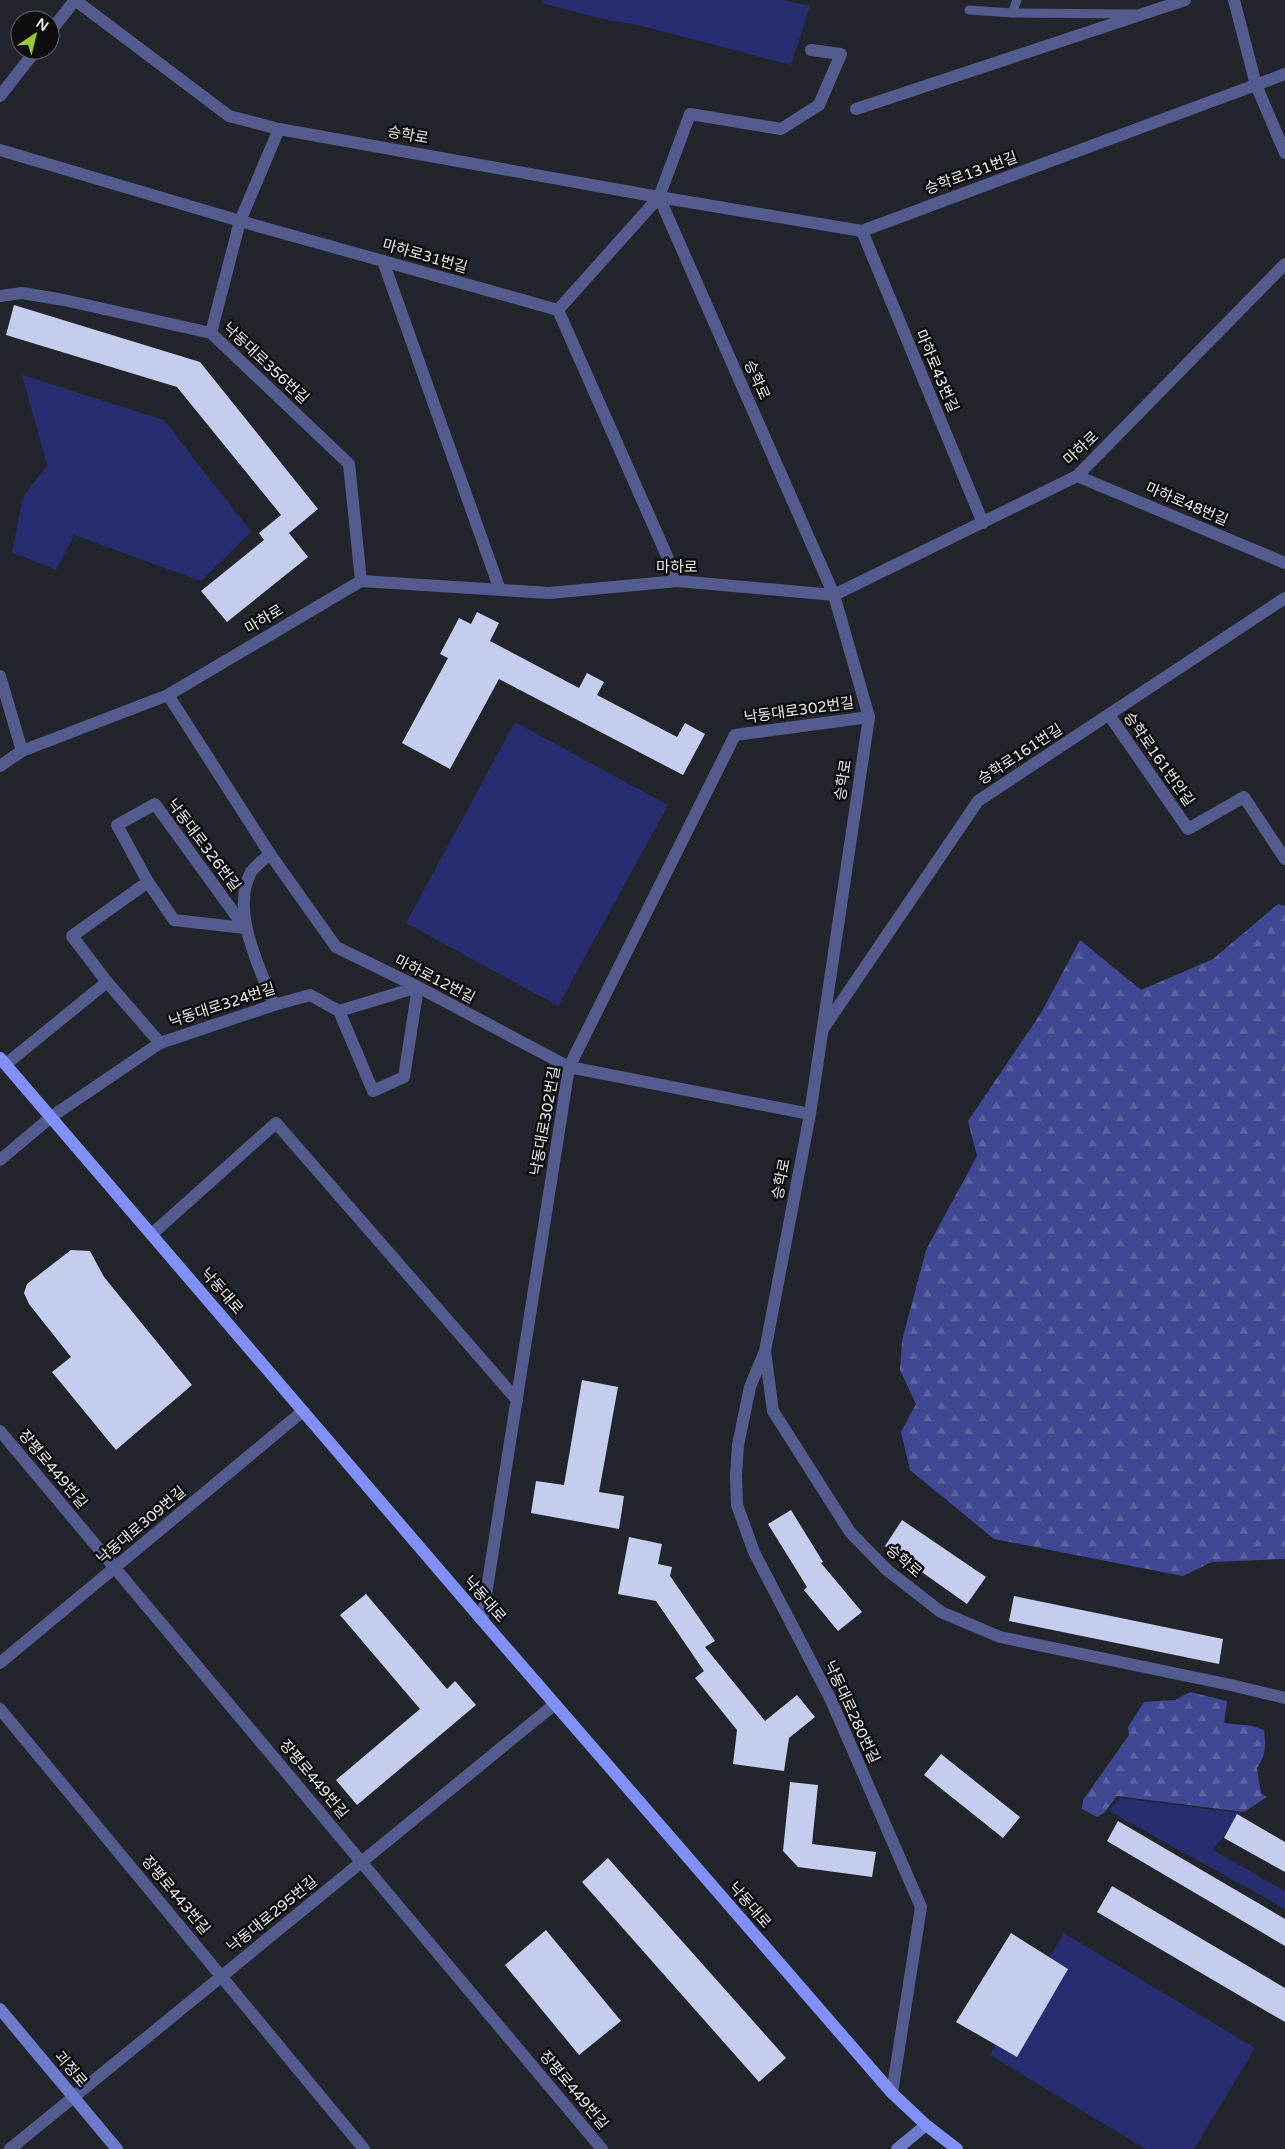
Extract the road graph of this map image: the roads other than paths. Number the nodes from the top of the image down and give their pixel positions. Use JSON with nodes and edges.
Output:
{"nodes":[{"id":1,"x":75,"y":0,"type":"edge"},
{"id":2,"x":1017,"y":0,"type":"edge"},
{"id":3,"x":1185,"y":0,"type":"edge"},
{"id":4,"x":1234,"y":0,"type":"edge"},
{"id":5,"x":969,"y":10,"type":"dead end"},
{"id":6,"x":1012,"y":13,"type":"junction"},
{"id":7,"x":1145,"y":14,"type":"junction"},
{"id":8,"x":60,"y":19,"type":"edge"},
{"id":9,"x":811,"y":50,"type":"dead end"},
{"id":10,"x":28,"y":60,"type":"edge"},
{"id":11,"x":1285,"y":74,"type":"edge"},
{"id":12,"x":1256,"y":85,"type":"junction"},
{"id":13,"x":0,"y":96,"type":"edge"},
{"id":14,"x":856,"y":109,"type":"dead end"},
{"id":15,"x":279,"y":129,"type":"junction"},
{"id":16,"x":0,"y":150,"type":"edge"},
{"id":17,"x":1285,"y":153,"type":"edge"},
{"id":18,"x":659,"y":197,"type":"junction"},
{"id":19,"x":240,"y":221,"type":"junction"},
{"id":20,"x":862,"y":231,"type":"junction"},
{"id":21,"x":383,"y":261,"type":"junction"},
{"id":22,"x":1285,"y":264,"type":"edge"},
{"id":23,"x":0,"y":296,"type":"edge"},
{"id":24,"x":558,"y":310,"type":"junction"},
{"id":25,"x":211,"y":332,"type":"junction"},
{"id":26,"x":1077,"y":476,"type":"junction"},
{"id":27,"x":983,"y":522,"type":"junction"},
{"id":28,"x":1285,"y":563,"type":"edge"},
{"id":29,"x":361,"y":581,"type":"junction"},
{"id":30,"x":678,"y":581,"type":"junction"},
{"id":31,"x":500,"y":590,"type":"junction"},
{"id":32,"x":834,"y":595,"type":"junction"},
{"id":33,"x":1285,"y":598,"type":"edge"},
{"id":34,"x":0,"y":676,"type":"edge"},
{"id":35,"x":168,"y":695,"type":"junction"},
{"id":36,"x":1108,"y":715,"type":"junction"},
{"id":37,"x":869,"y":717,"type":"junction"},
{"id":38,"x":22,"y":751,"type":"junction"},
{"id":39,"x":0,"y":766,"type":"edge"},
{"id":40,"x":270,"y":854,"type":"junction"},
{"id":41,"x":1285,"y":859,"type":"edge"},
{"id":42,"x":148,"y":882,"type":"junction"},
{"id":43,"x":245,"y":928,"type":"junction"},
{"id":44,"x":107,"y":982,"type":"junction"},
{"id":45,"x":418,"y":987,"type":"junction"},
{"id":46,"x":274,"y":1004,"type":"junction"},
{"id":47,"x":339,"y":1011,"type":"junction"},
{"id":48,"x":822,"y":1029,"type":"junction"},
{"id":49,"x":160,"y":1043,"type":"junction"},
{"id":50,"x":3,"y":1061,"type":"edge"},
{"id":51,"x":569,"y":1068,"type":"junction"},
{"id":52,"x":810,"y":1114,"type":"junction"},
{"id":53,"x":51,"y":1117,"type":"junction"},
{"id":54,"x":0,"y":1160,"type":"edge"},
{"id":55,"x":152,"y":1234,"type":"junction"},
{"id":56,"x":765,"y":1351,"type":"junction"},
{"id":57,"x":516,"y":1400,"type":"junction"},
{"id":58,"x":303,"y":1411,"type":"junction"},
{"id":59,"x":0,"y":1431,"type":"edge"},
{"id":60,"x":114,"y":1568,"type":"junction"},
{"id":61,"x":482,"y":1620,"type":"junction"},
{"id":62,"x":0,"y":1663,"type":"edge"},
{"id":63,"x":1285,"y":1698,"type":"edge"},
{"id":64,"x":555,"y":1704,"type":"junction"},
{"id":65,"x":0,"y":1708,"type":"edge"},
{"id":66,"x":362,"y":1862,"type":"junction"},
{"id":67,"x":222,"y":1976,"type":"junction"},
{"id":68,"x":0,"y":2009,"type":"edge"},
{"id":69,"x":892,"y":2093,"type":"junction"},
{"id":70,"x":73,"y":2097,"type":"junction"},
{"id":71,"x":926,"y":2125,"type":"junction"},
{"id":72,"x":10,"y":2149,"type":"edge"},
{"id":73,"x":117,"y":2149,"type":"edge"},
{"id":74,"x":364,"y":2149,"type":"edge"},
{"id":75,"x":602,"y":2149,"type":"edge"},
{"id":76,"x":897,"y":2149,"type":"edge"},
{"id":77,"x":957,"y":2149,"type":"edge"}],
"edges":[{"from":1,"to":8,"type":"street"},
{"from":1,"to":15,"type":"street","name":"승학로"},
{"from":2,"to":6,"type":"lane"},
{"from":3,"to":7,"type":"street"},
{"from":4,"to":12,"type":"street"},
{"from":5,"to":6,"type":"lane"},
{"from":6,"to":7,"type":"lane"},
{"from":7,"to":14,"type":"street"},
{"from":9,"to":18,"type":"street"},
{"from":10,"to":13,"type":"street"},
{"from":11,"to":12,"type":"street","name":"승학로131번길"},
{"from":12,"to":17,"type":"street"},
{"from":12,"to":20,"type":"street","name":"승학로131번길"},
{"from":15,"to":18,"type":"street","name":"승학로"},
{"from":15,"to":19,"type":"street"},
{"from":16,"to":19,"type":"street","name":"마하로31번길"},
{"from":18,"to":20,"type":"street","name":"승학로131번길"},
{"from":18,"to":24,"type":"street"},
{"from":18,"to":32,"type":"street","name":"승학로"},
{"from":19,"to":21,"type":"street","name":"마하로31번길"},
{"from":19,"to":25,"type":"street"},
{"from":20,"to":27,"type":"street","name":"마하로43번길"},
{"from":21,"to":24,"type":"street","name":"마하로31번길"},
{"from":21,"to":31,"type":"street"},
{"from":22,"to":26,"type":"street","name":"마하로"},
{"from":23,"to":25,"type":"street","name":"낙동대로356번길"},
{"from":24,"to":30,"type":"street"},
{"from":25,"to":29,"type":"street","name":"낙동대로356번길"},
{"from":26,"to":27,"type":"street","name":"마하로"},
{"from":26,"to":28,"type":"street","name":"마하로48번길"},
{"from":27,"to":32,"type":"street","name":"마하로"},
{"from":29,"to":31,"type":"street","name":"마하로"},
{"from":29,"to":35,"type":"street","name":"마하로"},
{"from":30,"to":31,"type":"street","name":"마하로"},
{"from":30,"to":32,"type":"street","name":"마하로"},
{"from":32,"to":37,"type":"street","name":"승학로"},
{"from":33,"to":36,"type":"street","name":"승학로161번길"},
{"from":34,"to":38,"type":"street"},
{"from":35,"to":38,"type":"street","name":"마하로"},
{"from":35,"to":40,"type":"street","name":"마하로12번길"},
{"from":36,"to":41,"type":"street","name":"승학로161번안길"},
{"from":36,"to":48,"type":"street","name":"승학로161번길"},
{"from":37,"to":48,"type":"street","name":"승학로"},
{"from":37,"to":51,"type":"street","name":"낙동대로302번길"},
{"from":38,"to":39,"type":"street","name":"마하로"},
{"from":40,"to":43,"type":"street"},
{"from":40,"to":45,"type":"street","name":"마하로12번길"},
{"from":42,"to":43,"type":"street"},
{"from":42,"to":43,"type":"street","name":"낙동대로326번길"},
{"from":42,"to":44,"type":"street"},
{"from":43,"to":46,"type":"street"},
{"from":44,"to":49,"type":"street"},
{"from":44,"to":50,"type":"street"},
{"from":45,"to":47,"type":"street"},
{"from":45,"to":47,"type":"street"},
{"from":45,"to":51,"type":"street","name":"마하로12번길"},
{"from":46,"to":47,"type":"street","name":"낙동대로324번길"},
{"from":46,"to":49,"type":"street","name":"낙동대로324번길"},
{"from":48,"to":52,"type":"street","name":"승학로"},
{"from":49,"to":53,"type":"street","name":"낙동대로324번길"},
{"from":50,"to":53,"type":"main road","name":"낙동대로"},
{"from":51,"to":52,"type":"street","name":"마하로12번길"},
{"from":51,"to":57,"type":"street","name":"낙동대로302번길"},
{"from":52,"to":56,"type":"street","name":"승학로"},
{"from":53,"to":54,"type":"street","name":"낙동대로324번길"},
{"from":53,"to":55,"type":"main road","name":"낙동대로"},
{"from":55,"to":57,"type":"street"},
{"from":55,"to":58,"type":"main road","name":"낙동대로"},
{"from":56,"to":63,"type":"street","name":"승학로"},
{"from":56,"to":69,"type":"street","name":"낙동대로280번길"},
{"from":57,"to":61,"type":"street","name":"낙동대로302번길"},
{"from":58,"to":60,"type":"street","name":"낙동대로309번길"},
{"from":58,"to":61,"type":"main road","name":"낙동대로"},
{"from":59,"to":60,"type":"street","name":"장평로449번길"},
{"from":60,"to":62,"type":"street","name":"낙동대로309번길"},
{"from":60,"to":66,"type":"street","name":"장평로449번길"},
{"from":61,"to":64,"type":"main road","name":"낙동대로"},
{"from":64,"to":66,"type":"street","name":"낙동대로295번길"},
{"from":64,"to":69,"type":"main road","name":"낙동대로"},
{"from":65,"to":67,"type":"street","name":"장평로443번길"},
{"from":66,"to":67,"type":"street","name":"낙동대로295번길"},
{"from":66,"to":75,"type":"street","name":"장평로449번길"},
{"from":67,"to":70,"type":"street","name":"낙동대로295번길"},
{"from":67,"to":74,"type":"street","name":"장평로443번길"},
{"from":68,"to":70,"type":"main road","name":"괴정로"},
{"from":69,"to":71,"type":"main road","name":"낙동대로"},
{"from":70,"to":72,"type":"street","name":"낙동대로295번길"},
{"from":70,"to":73,"type":"main road","name":"괴정로"},
{"from":71,"to":76,"type":"main road"},
{"from":71,"to":77,"type":"main road","name":"낙동대로"}]}
